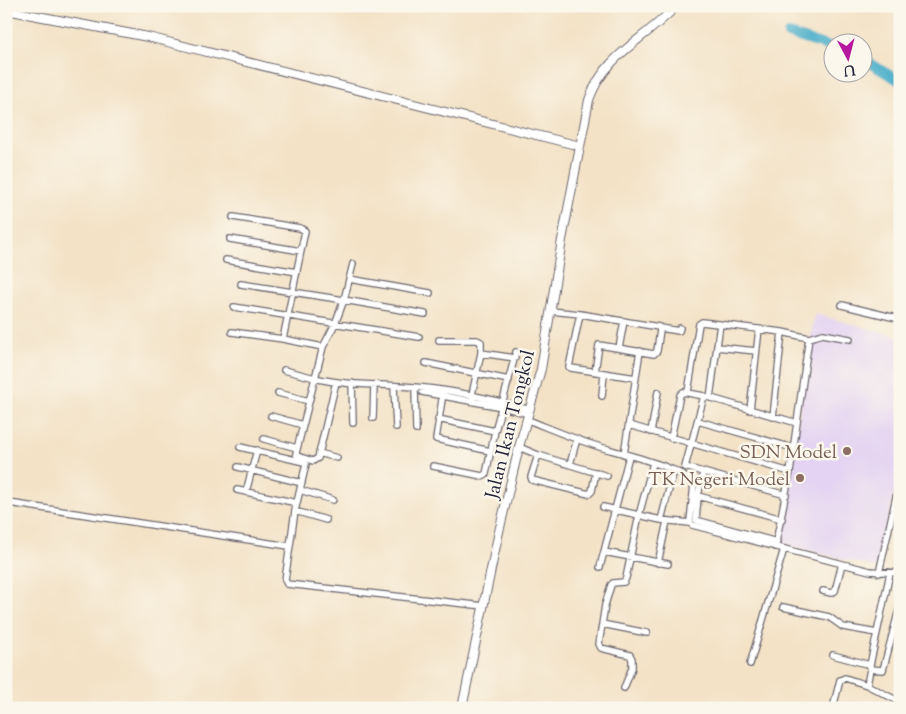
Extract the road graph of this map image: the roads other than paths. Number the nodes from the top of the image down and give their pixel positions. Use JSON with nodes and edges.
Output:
{"nodes":[{"id":1,"x":676,"y":6,"type":"edge"},
{"id":2,"x":6,"y":10,"type":"edge"},
{"id":3,"x":580,"y":146,"type":"junction"},
{"id":4,"x":233,"y":217,"type":"dead end"},
{"id":5,"x":230,"y":239,"type":"dead end"},
{"id":6,"x":301,"y":251,"type":"junction"},
{"id":7,"x":226,"y":260,"type":"dead end"},
{"id":8,"x":354,"y":264,"type":"dead end"},
{"id":9,"x":296,"y":272,"type":"junction"},
{"id":10,"x":349,"y":280,"type":"junction"},
{"id":11,"x":241,"y":284,"type":"dead end"},
{"id":12,"x":292,"y":293,"type":"junction"},
{"id":13,"x":430,"y":293,"type":"dead end"},
{"id":14,"x":344,"y":300,"type":"junction"},
{"id":15,"x":842,"y":305,"type":"dead end"},
{"id":16,"x":234,"y":307,"type":"dead end"},
{"id":17,"x":551,"y":311,"type":"junction"},
{"id":18,"x":425,"y":314,"type":"dead end"},
{"id":19,"x":580,"y":314,"type":"junction"},
{"id":20,"x":287,"y":315,"type":"junction"},
{"id":21,"x":900,"y":319,"type":"edge"},
{"id":22,"x":624,"y":321,"type":"junction"},
{"id":23,"x":335,"y":324,"type":"junction"},
{"id":24,"x":720,"y":324,"type":"junction"},
{"id":25,"x":660,"y":328,"type":"junction"},
{"id":26,"x":680,"y":328,"type":"dead end"},
{"id":27,"x":759,"y":329,"type":"junction"},
{"id":28,"x":232,"y":332,"type":"dead end"},
{"id":29,"x":782,"y":332,"type":"junction"},
{"id":30,"x":418,"y":337,"type":"dead end"},
{"id":31,"x":809,"y":338,"type":"junction"},
{"id":32,"x":283,"y":339,"type":"junction"},
{"id":33,"x":850,"y":339,"type":"dead end"},
{"id":34,"x":439,"y":340,"type":"dead end"},
{"id":35,"x":323,"y":347,"type":"junction"},
{"id":36,"x":717,"y":347,"type":"junction"},
{"id":37,"x":619,"y":348,"type":"junction"},
{"id":38,"x":756,"y":351,"type":"junction"},
{"id":39,"x":481,"y":352,"type":"junction"},
{"id":40,"x":640,"y":352,"type":"junction"},
{"id":41,"x":426,"y":363,"type":"dead end"},
{"id":42,"x":284,"y":370,"type":"dead end"},
{"id":43,"x":595,"y":372,"type":"junction"},
{"id":44,"x":476,"y":373,"type":"junction"},
{"id":45,"x":604,"y":374,"type":"junction"},
{"id":46,"x":315,"y":378,"type":"junction"},
{"id":47,"x":636,"y":378,"type":"junction"},
{"id":48,"x":509,"y":380,"type":"junction"},
{"id":49,"x":336,"y":382,"type":"junction"},
{"id":50,"x":352,"y":383,"type":"junction"},
{"id":51,"x":374,"y":385,"type":"junction"},
{"id":52,"x":394,"y":387,"type":"junction"},
{"id":53,"x":414,"y":388,"type":"junction"},
{"id":54,"x":658,"y":392,"type":"dead end"},
{"id":55,"x":688,"y":392,"type":"junction"},
{"id":56,"x":278,"y":394,"type":"dead end"},
{"id":57,"x":443,"y":394,"type":"junction"},
{"id":58,"x":602,"y":396,"type":"dead end"},
{"id":59,"x":707,"y":397,"type":"junction"},
{"id":60,"x":471,"y":399,"type":"junction"},
{"id":61,"x":309,"y":401,"type":"junction"},
{"id":62,"x":503,"y":405,"type":"junction"},
{"id":63,"x":750,"y":410,"type":"junction"},
{"id":64,"x":529,"y":414,"type":"junction"},
{"id":65,"x":271,"y":416,"type":"dead end"},
{"id":66,"x":773,"y":417,"type":"junction"},
{"id":67,"x":373,"y":418,"type":"dead end"},
{"id":68,"x":438,"y":419,"type":"junction"},
{"id":69,"x":698,"y":421,"type":"junction"},
{"id":70,"x":353,"y":423,"type":"dead end"},
{"id":71,"x":797,"y":423,"type":"junction"},
{"id":72,"x":303,"y":425,"type":"junction"},
{"id":73,"x":629,"y":425,"type":"junction"},
{"id":74,"x":396,"y":428,"type":"dead end"},
{"id":75,"x":416,"y":430,"type":"dead end"},
{"id":76,"x":495,"y":431,"type":"junction"},
{"id":77,"x":651,"y":432,"type":"junction"},
{"id":78,"x":671,"y":438,"type":"junction"},
{"id":79,"x":264,"y":439,"type":"dead end"},
{"id":80,"x":577,"y":439,"type":"junction"},
{"id":81,"x":692,"y":444,"type":"junction"},
{"id":82,"x":240,"y":446,"type":"dead end"},
{"id":83,"x":520,"y":447,"type":"junction"},
{"id":84,"x":297,"y":448,"type":"junction"},
{"id":85,"x":793,"y":448,"type":"junction"},
{"id":86,"x":257,"y":450,"type":"junction"},
{"id":87,"x":490,"y":451,"type":"junction"},
{"id":88,"x":319,"y":453,"type":"junction"},
{"id":89,"x":538,"y":455,"type":"junction"},
{"id":90,"x":626,"y":455,"type":"junction"},
{"id":91,"x":337,"y":458,"type":"dead end"},
{"id":92,"x":570,"y":464,"type":"junction"},
{"id":93,"x":653,"y":464,"type":"junction"},
{"id":94,"x":432,"y":466,"type":"dead end"},
{"id":95,"x":238,"y":468,"type":"dead end"},
{"id":96,"x":674,"y":470,"type":"junction"},
{"id":97,"x":251,"y":471,"type":"junction"},
{"id":98,"x":596,"y":472,"type":"junction"},
{"id":99,"x":703,"y":472,"type":"junction"},
{"id":100,"x":790,"y":472,"type":"junction"},
{"id":101,"x":607,"y":476,"type":"dead end"},
{"id":102,"x":900,"y":480,"type":"edge"},
{"id":103,"x":302,"y":483,"type":"junction"},
{"id":104,"x":237,"y":490,"type":"dead end"},
{"id":105,"x":300,"y":490,"type":"junction"},
{"id":106,"x":246,"y":492,"type":"junction"},
{"id":107,"x":786,"y":495,"type":"junction"},
{"id":108,"x":698,"y":496,"type":"junction"},
{"id":109,"x":333,"y":500,"type":"dead end"},
{"id":110,"x":9,"y":503,"type":"dead end"},
{"id":111,"x":297,"y":503,"type":"junction"},
{"id":112,"x":603,"y":507,"type":"dead end"},
{"id":113,"x":615,"y":509,"type":"junction"},
{"id":114,"x":295,"y":511,"type":"junction"},
{"id":115,"x":639,"y":514,"type":"junction"},
{"id":116,"x":782,"y":519,"type":"junction"},
{"id":117,"x":326,"y":520,"type":"dead end"},
{"id":118,"x":664,"y":520,"type":"junction"},
{"id":119,"x":690,"y":523,"type":"junction"},
{"id":120,"x":776,"y":545,"type":"junction"},
{"id":121,"x":289,"y":546,"type":"junction"},
{"id":122,"x":784,"y":549,"type":"junction"},
{"id":123,"x":604,"y":552,"type":"junction"},
{"id":124,"x":629,"y":557,"type":"junction"},
{"id":125,"x":658,"y":563,"type":"junction"},
{"id":126,"x":668,"y":564,"type":"dead end"},
{"id":127,"x":842,"y":564,"type":"junction"},
{"id":128,"x":600,"y":567,"type":"dead end"},
{"id":129,"x":879,"y":572,"type":"junction"},
{"id":130,"x":890,"y":573,"type":"junction"},
{"id":131,"x":900,"y":573,"type":"edge"},
{"id":132,"x":823,"y":591,"type":"dead end"},
{"id":133,"x":484,"y":606,"type":"junction"},
{"id":134,"x":900,"y":606,"type":"edge"},
{"id":135,"x":783,"y":607,"type":"dead end"},
{"id":136,"x":602,"y":624,"type":"junction"},
{"id":137,"x":647,"y":633,"type":"dead end"},
{"id":138,"x":877,"y":634,"type":"junction"},
{"id":139,"x":833,"y":655,"type":"dead end"},
{"id":140,"x":750,"y":664,"type":"dead end"},
{"id":141,"x":870,"y":667,"type":"junction"},
{"id":142,"x":867,"y":685,"type":"junction"},
{"id":143,"x":624,"y":688,"type":"dead end"},
{"id":144,"x":900,"y":702,"type":"edge"},
{"id":145,"x":462,"y":708,"type":"edge"},
{"id":146,"x":833,"y":708,"type":"edge"}],
"edges":[{"from":1,"to":3,"type":"main road","name":"Jalan Ikan Tongkol"},
{"from":2,"to":3,"type":"main road"},
{"from":3,"to":17,"type":"main road","name":"Jalan Ikan Tongkol"},
{"from":4,"to":6,"type":"street"},
{"from":5,"to":6,"type":"street"},
{"from":6,"to":9,"type":"street"},
{"from":7,"to":9,"type":"street"},
{"from":8,"to":10,"type":"street"},
{"from":9,"to":12,"type":"street"},
{"from":10,"to":13,"type":"street"},
{"from":10,"to":14,"type":"street"},
{"from":11,"to":12,"type":"street"},
{"from":12,"to":14,"type":"street"},
{"from":12,"to":20,"type":"street"},
{"from":14,"to":18,"type":"street"},
{"from":14,"to":23,"type":"street"},
{"from":15,"to":21,"type":"street"},
{"from":16,"to":20,"type":"street"},
{"from":17,"to":19,"type":"street"},
{"from":17,"to":64,"type":"main road","name":"Jalan Ikan Tongkol"},
{"from":19,"to":22,"type":"street"},
{"from":19,"to":43,"type":"street"},
{"from":20,"to":23,"type":"street"},
{"from":20,"to":32,"type":"street"},
{"from":22,"to":25,"type":"street"},
{"from":22,"to":37,"type":"street"},
{"from":23,"to":30,"type":"street"},
{"from":23,"to":35,"type":"street"},
{"from":24,"to":27,"type":"street"},
{"from":24,"to":36,"type":"street"},
{"from":24,"to":55,"type":"street"},
{"from":25,"to":26,"type":"street"},
{"from":25,"to":40,"type":"street"},
{"from":27,"to":29,"type":"street"},
{"from":27,"to":38,"type":"street"},
{"from":28,"to":32,"type":"street"},
{"from":29,"to":31,"type":"street"},
{"from":29,"to":66,"type":"street"},
{"from":31,"to":33,"type":"street"},
{"from":31,"to":71,"type":"street"},
{"from":32,"to":35,"type":"street"},
{"from":34,"to":39,"type":"street"},
{"from":35,"to":46,"type":"street"},
{"from":36,"to":38,"type":"street"},
{"from":36,"to":59,"type":"street"},
{"from":37,"to":40,"type":"street"},
{"from":37,"to":43,"type":"street"},
{"from":38,"to":63,"type":"street"},
{"from":39,"to":44,"type":"street"},
{"from":39,"to":48,"type":"street"},
{"from":40,"to":47,"type":"street"},
{"from":41,"to":44,"type":"street"},
{"from":42,"to":46,"type":"street"},
{"from":43,"to":45,"type":"street"},
{"from":44,"to":48,"type":"street"},
{"from":44,"to":60,"type":"street"},
{"from":45,"to":47,"type":"street"},
{"from":45,"to":58,"type":"street"},
{"from":46,"to":49,"type":"street"},
{"from":46,"to":61,"type":"street"},
{"from":47,"to":73,"type":"street"},
{"from":48,"to":62,"type":"street"},
{"from":49,"to":50,"type":"street"},
{"from":49,"to":88,"type":"street"},
{"from":50,"to":51,"type":"street"},
{"from":50,"to":70,"type":"street"},
{"from":51,"to":52,"type":"street"},
{"from":51,"to":67,"type":"street"},
{"from":52,"to":53,"type":"street"},
{"from":52,"to":74,"type":"street"},
{"from":53,"to":57,"type":"street"},
{"from":53,"to":75,"type":"street"},
{"from":54,"to":77,"type":"street"},
{"from":55,"to":59,"type":"street"},
{"from":55,"to":78,"type":"street"},
{"from":56,"to":61,"type":"street"},
{"from":57,"to":60,"type":"street"},
{"from":57,"to":68,"type":"street"},
{"from":59,"to":63,"type":"street"},
{"from":59,"to":69,"type":"street"},
{"from":60,"to":62,"type":"street"},
{"from":61,"to":72,"type":"street"},
{"from":62,"to":64,"type":"street"},
{"from":62,"to":76,"type":"street"},
{"from":63,"to":66,"type":"street"},
{"from":64,"to":80,"type":"street"},
{"from":64,"to":83,"type":"main road","name":"Jalan Ikan Tongkol"},
{"from":65,"to":72,"type":"street"},
{"from":66,"to":71,"type":"street"},
{"from":68,"to":76,"type":"street"},
{"from":68,"to":87,"type":"street"},
{"from":69,"to":81,"type":"street"},
{"from":69,"to":85,"type":"street"},
{"from":71,"to":85,"type":"street"},
{"from":72,"to":84,"type":"street"},
{"from":73,"to":77,"type":"street"},
{"from":73,"to":90,"type":"street"},
{"from":76,"to":87,"type":"street"},
{"from":77,"to":78,"type":"street"},
{"from":78,"to":81,"type":"street"},
{"from":79,"to":84,"type":"street"},
{"from":80,"to":90,"type":"street"},
{"from":80,"to":92,"type":"street"},
{"from":81,"to":99,"type":"street"},
{"from":81,"to":100,"type":"street"},
{"from":82,"to":86,"type":"street"},
{"from":83,"to":89,"type":"street"},
{"from":83,"to":133,"type":"main road","name":"Jalan Ikan Tongkol"},
{"from":84,"to":88,"type":"street"},
{"from":85,"to":100,"type":"street"},
{"from":86,"to":97,"type":"street"},
{"from":86,"to":103,"type":"street"},
{"from":87,"to":94,"type":"street"},
{"from":88,"to":91,"type":"street"},
{"from":89,"to":92,"type":"street"},
{"from":89,"to":98,"type":"street"},
{"from":90,"to":93,"type":"street"},
{"from":90,"to":113,"type":"street"},
{"from":92,"to":98,"type":"street"},
{"from":93,"to":96,"type":"street"},
{"from":93,"to":115,"type":"street"},
{"from":95,"to":97,"type":"street"},
{"from":96,"to":118,"type":"street"},
{"from":96,"to":119,"type":"street"},
{"from":97,"to":103,"type":"street"},
{"from":97,"to":106,"type":"street"},
{"from":98,"to":101,"type":"street"},
{"from":99,"to":107,"type":"street"},
{"from":99,"to":108,"type":"street"},
{"from":100,"to":107,"type":"street"},
{"from":102,"to":129,"type":"street"},
{"from":103,"to":105,"type":"street"},
{"from":104,"to":106,"type":"street"},
{"from":105,"to":109,"type":"street"},
{"from":105,"to":111,"type":"street"},
{"from":106,"to":111,"type":"street"},
{"from":107,"to":116,"type":"street"},
{"from":108,"to":116,"type":"street"},
{"from":108,"to":120,"type":"street"},
{"from":110,"to":121,"type":"street"},
{"from":111,"to":114,"type":"street"},
{"from":112,"to":113,"type":"street"},
{"from":113,"to":115,"type":"street"},
{"from":113,"to":123,"type":"street"},
{"from":114,"to":117,"type":"street"},
{"from":114,"to":121,"type":"street"},
{"from":115,"to":118,"type":"street"},
{"from":115,"to":124,"type":"street"},
{"from":116,"to":120,"type":"street"},
{"from":118,"to":119,"type":"street"},
{"from":118,"to":125,"type":"street"},
{"from":119,"to":120,"type":"street"},
{"from":120,"to":122,"type":"street"},
{"from":121,"to":133,"type":"street"},
{"from":122,"to":127,"type":"street"},
{"from":122,"to":140,"type":"street"},
{"from":123,"to":124,"type":"street"},
{"from":123,"to":128,"type":"street"},
{"from":124,"to":125,"type":"street"},
{"from":124,"to":136,"type":"street"},
{"from":125,"to":126,"type":"street"},
{"from":127,"to":129,"type":"street"},
{"from":127,"to":132,"type":"street"},
{"from":129,"to":130,"type":"street"},
{"from":130,"to":131,"type":"street"},
{"from":130,"to":138,"type":"street"},
{"from":133,"to":145,"type":"main road","name":"Jalan Ikan Tongkol"},
{"from":134,"to":141,"type":"street"},
{"from":135,"to":138,"type":"street"},
{"from":136,"to":137,"type":"street"},
{"from":136,"to":143,"type":"street"},
{"from":138,"to":141,"type":"street"},
{"from":139,"to":141,"type":"street"},
{"from":141,"to":142,"type":"street"},
{"from":142,"to":144,"type":"street"},
{"from":142,"to":146,"type":"street"}]}
